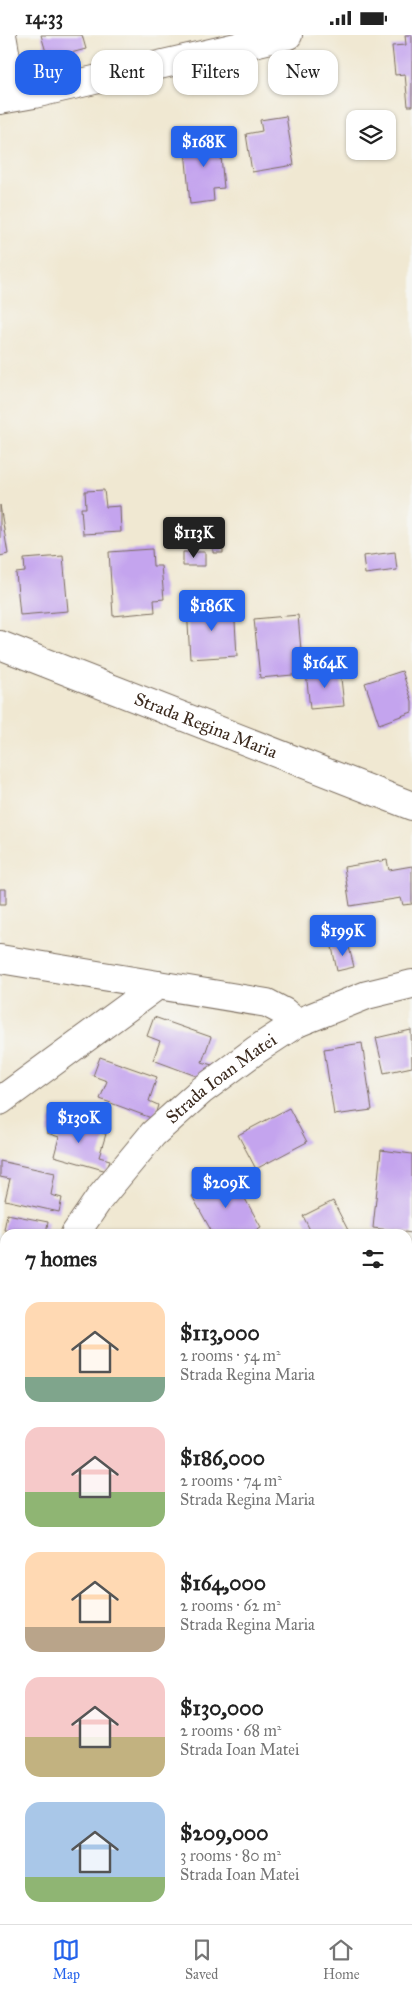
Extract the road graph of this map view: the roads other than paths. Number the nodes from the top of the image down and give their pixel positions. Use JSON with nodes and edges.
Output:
{"nodes":[{"id":1,"x":2,"y":35,"type":"edge"},
{"id":2,"x":288,"y":35,"type":"edge"},
{"id":3,"x":7,"y":99,"type":"edge"},
{"id":4,"x":0,"y":645,"type":"edge"},
{"id":5,"x":412,"y":806,"type":"edge"},
{"id":6,"x":0,"y":959,"type":"edge"},
{"id":7,"x":412,"y":984,"type":"edge"},
{"id":8,"x":158,"y":985,"type":"junction"},
{"id":9,"x":297,"y":1023,"type":"junction"},
{"id":10,"x":0,"y":1101,"type":"edge"},
{"id":11,"x":78,"y":1229,"type":"edge"}],
"edges":[{"from":1,"to":3,"type":"street"},
{"from":2,"to":3,"type":"street"},
{"from":4,"to":5,"type":"street","name":"Strada Regina Maria"},
{"from":6,"to":8,"type":"street"},
{"from":7,"to":9,"type":"street","name":"Strada Ioan Matei"},
{"from":8,"to":9,"type":"street"},
{"from":8,"to":10,"type":"street"},
{"from":9,"to":11,"type":"street","name":"Strada Ioan Matei"}]}
